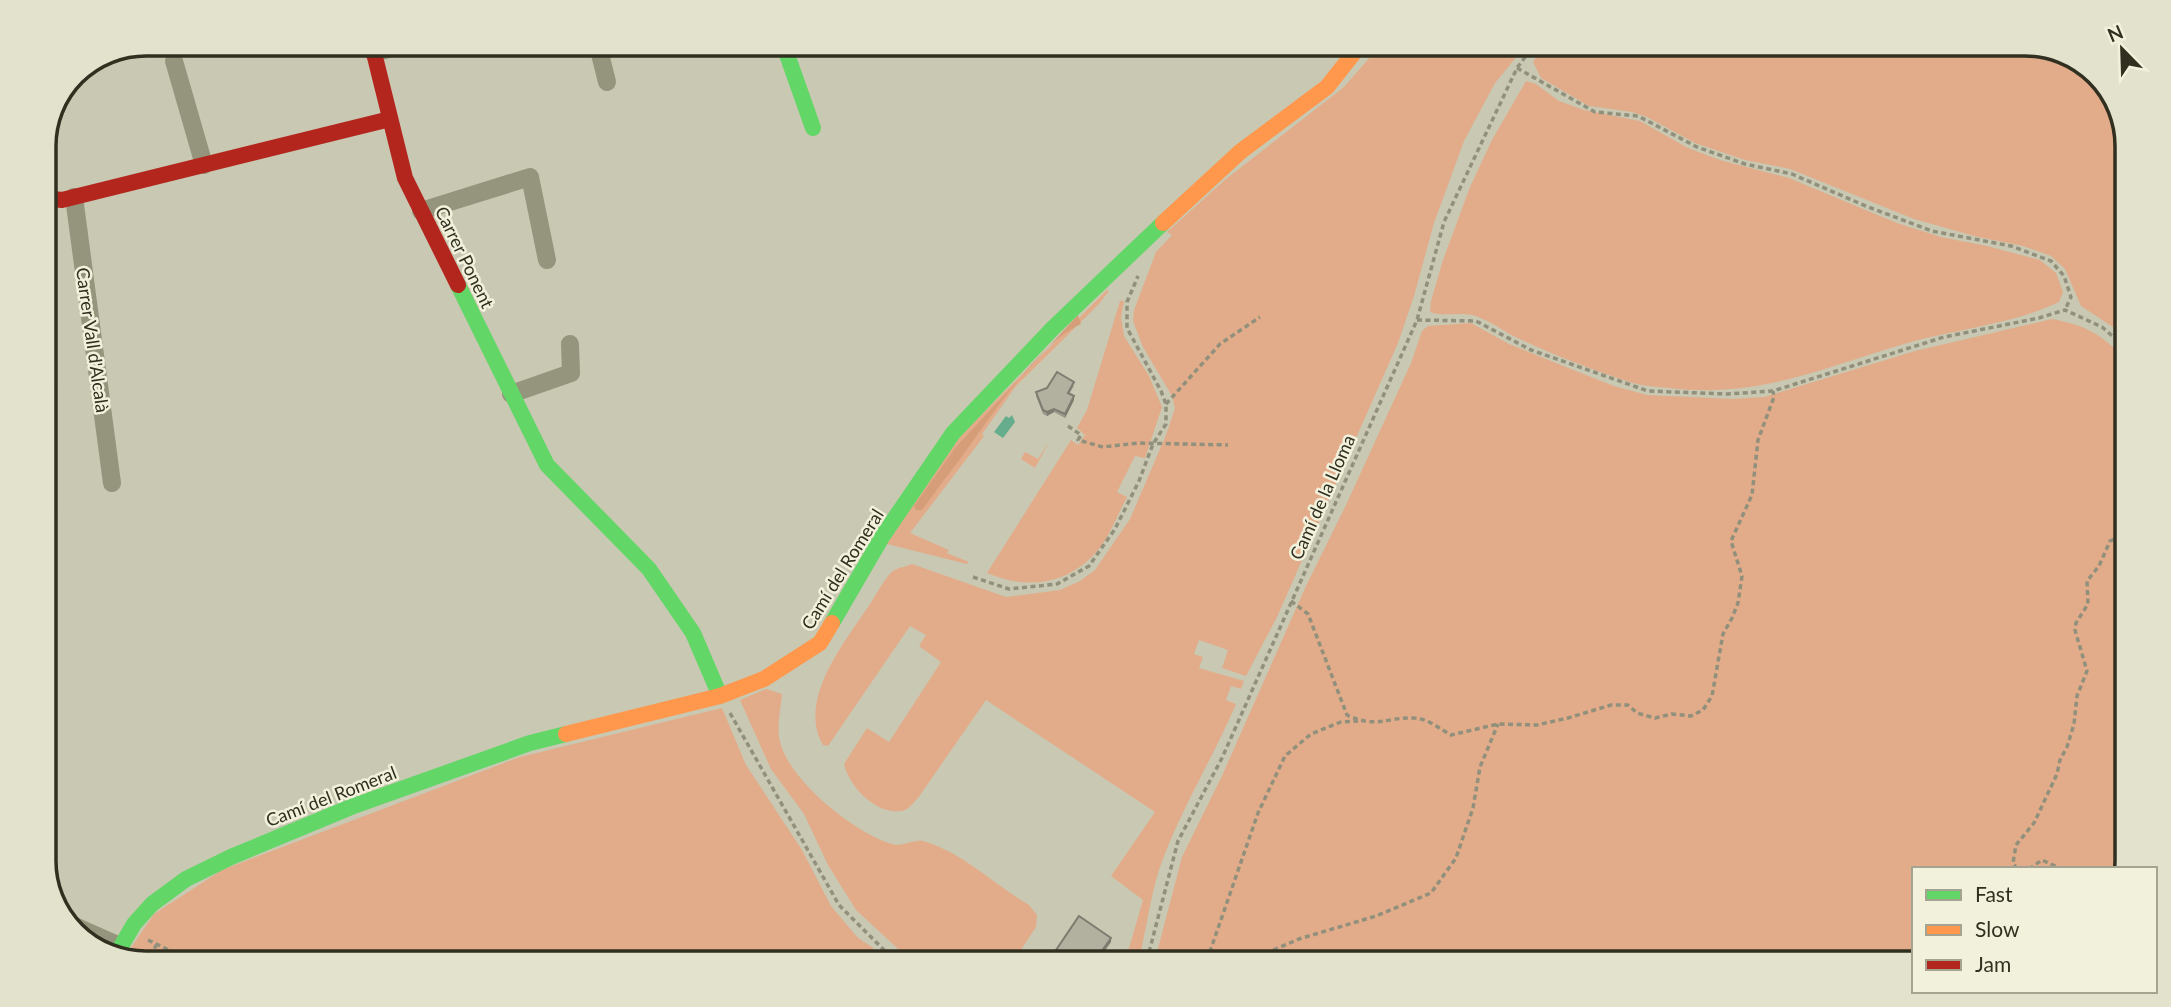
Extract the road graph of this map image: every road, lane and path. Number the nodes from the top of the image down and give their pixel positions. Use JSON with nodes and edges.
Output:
{"nodes":[{"id":1,"x":375,"y":56,"type":"edge"},
{"id":2,"x":600,"y":56,"type":"edge"},
{"id":3,"x":788,"y":56,"type":"edge"},
{"id":4,"x":1351,"y":56,"type":"edge"},
{"id":5,"x":1526,"y":56,"type":"edge"},
{"id":6,"x":174,"y":61,"type":"dead end"},
{"id":7,"x":1517,"y":68,"type":"junction"},
{"id":8,"x":607,"y":82,"type":"dead end"},
{"id":9,"x":390,"y":119,"type":"junction"},
{"id":10,"x":813,"y":128,"type":"dead end"},
{"id":11,"x":204,"y":165,"type":"junction"},
{"id":12,"x":74,"y":197,"type":"junction"},
{"id":13,"x":56,"y":199,"type":"edge"},
{"id":14,"x":421,"y":211,"type":"junction"},
{"id":15,"x":1139,"y":246,"type":"junction"},
{"id":16,"x":547,"y":260,"type":"dead end"},
{"id":17,"x":2065,"y":310,"type":"junction"},
{"id":18,"x":1260,"y":317,"type":"dead end"},
{"id":19,"x":1417,"y":320,"type":"junction"},
{"id":20,"x":2115,"y":338,"type":"edge"},
{"id":21,"x":570,"y":344,"type":"dead end"},
{"id":22,"x":1773,"y":391,"type":"junction"},
{"id":23,"x":511,"y":394,"type":"junction"},
{"id":24,"x":1166,"y":404,"type":"junction"},
{"id":25,"x":1068,"y":426,"type":"dead end"},
{"id":26,"x":1153,"y":444,"type":"junction"},
{"id":27,"x":1228,"y":445,"type":"dead end"},
{"id":28,"x":112,"y":483,"type":"dead end"},
{"id":29,"x":2115,"y":539,"type":"edge"},
{"id":30,"x":973,"y":577,"type":"dead end"},
{"id":31,"x":1291,"y":601,"type":"junction"},
{"id":32,"x":720,"y":695,"type":"junction"},
{"id":33,"x":1361,"y":721,"type":"junction"},
{"id":34,"x":1498,"y":724,"type":"junction"},
{"id":35,"x":2016,"y":867,"type":"edge"},
{"id":36,"x":2032,"y":867,"type":"edge"},
{"id":37,"x":2058,"y":867,"type":"edge"},
{"id":38,"x":81,"y":924,"type":"edge"},
{"id":39,"x":123,"y":943,"type":"edge"},
{"id":40,"x":157,"y":944,"type":"junction"},
{"id":41,"x":153,"y":951,"type":"edge"},
{"id":42,"x":171,"y":951,"type":"edge"},
{"id":43,"x":885,"y":951,"type":"edge"},
{"id":44,"x":1149,"y":951,"type":"edge"},
{"id":45,"x":1211,"y":951,"type":"edge"},
{"id":46,"x":1271,"y":951,"type":"edge"}],
"edges":[{"from":1,"to":9,"type":"street","name":"Carrer Ponent"},
{"from":2,"to":8,"type":"street"},
{"from":3,"to":10,"type":"street"},
{"from":4,"to":15,"type":"street","name":"Camí del Romeral"},
{"from":5,"to":7,"type":"path","name":"Camí de la Lloma"},
{"from":6,"to":11,"type":"street"},
{"from":7,"to":17,"type":"path"},
{"from":7,"to":19,"type":"path","name":"Camí de la Lloma"},
{"from":9,"to":11,"type":"street"},
{"from":9,"to":14,"type":"street","name":"Carrer Ponent"},
{"from":11,"to":12,"type":"street"},
{"from":12,"to":13,"type":"street"},
{"from":12,"to":28,"type":"street","name":"Carrer Vall d'Alcalà"},
{"from":14,"to":16,"type":"street"},
{"from":14,"to":23,"type":"street","name":"Carrer Ponent"},
{"from":15,"to":24,"type":"path"},
{"from":15,"to":32,"type":"street","name":"Camí del Romeral"},
{"from":17,"to":20,"type":"path"},
{"from":17,"to":22,"type":"path"},
{"from":18,"to":24,"type":"path"},
{"from":19,"to":22,"type":"path"},
{"from":19,"to":31,"type":"path","name":"Camí de la Lloma"},
{"from":21,"to":23,"type":"street"},
{"from":22,"to":34,"type":"path"},
{"from":23,"to":32,"type":"street","name":"Carrer Ponent"},
{"from":24,"to":26,"type":"path"},
{"from":25,"to":26,"type":"path"},
{"from":26,"to":27,"type":"path"},
{"from":26,"to":30,"type":"path"},
{"from":29,"to":35,"type":"path"},
{"from":31,"to":33,"type":"path"},
{"from":31,"to":44,"type":"path","name":"Camí de la Lloma"},
{"from":32,"to":39,"type":"street","name":"Camí del Romeral"},
{"from":32,"to":43,"type":"path"},
{"from":33,"to":34,"type":"path"},
{"from":33,"to":45,"type":"path"},
{"from":34,"to":46,"type":"path"},
{"from":36,"to":37,"type":"path"},
{"from":38,"to":39,"type":"lane"},
{"from":39,"to":40,"type":"path"},
{"from":40,"to":41,"type":"path"},
{"from":40,"to":42,"type":"path"}]}
